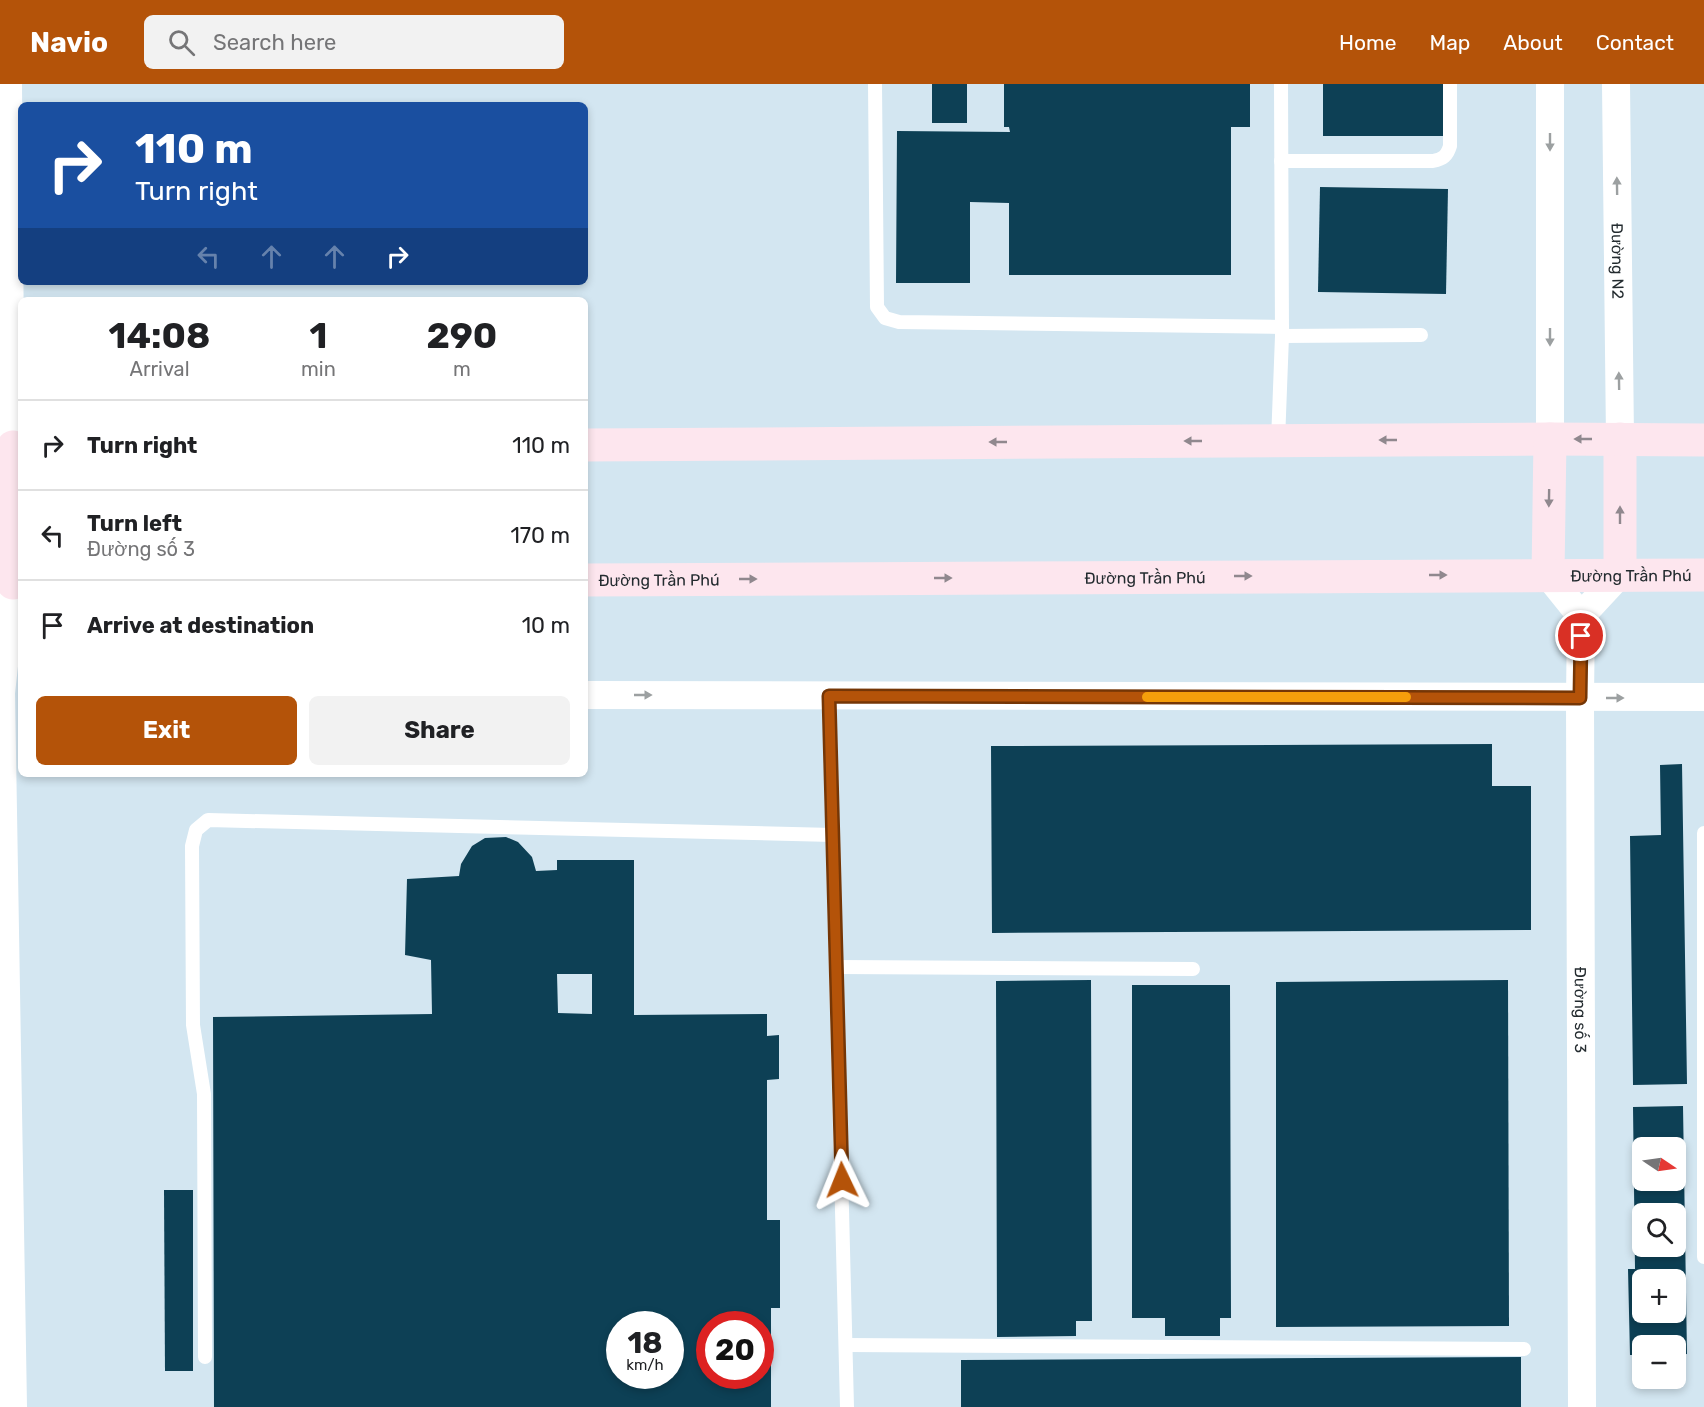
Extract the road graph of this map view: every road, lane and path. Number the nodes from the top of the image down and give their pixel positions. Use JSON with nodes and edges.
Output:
{"nodes":[{"id":1,"x":8,"y":84,"type":"edge"},
{"id":2,"x":874,"y":84,"type":"edge"},
{"id":3,"x":1281,"y":84,"type":"edge"},
{"id":4,"x":1450,"y":84,"type":"edge"},
{"id":5,"x":1550,"y":84,"type":"edge"},
{"id":6,"x":1616,"y":84,"type":"edge"},
{"id":7,"x":1281,"y":162,"type":"junction"},
{"id":8,"x":1282,"y":331,"type":"junction"},
{"id":9,"x":1421,"y":335,"type":"dead end"},
{"id":10,"x":5,"y":358,"type":"edge"},
{"id":11,"x":1550,"y":439,"type":"junction"},
{"id":12,"x":1620,"y":439,"type":"junction"},
{"id":13,"x":1704,"y":440,"type":"edge"},
{"id":14,"x":1278,"y":441,"type":"junction"},
{"id":15,"x":588,"y":444,"type":"edge"},
{"id":16,"x":11,"y":447,"type":"edge"},
{"id":17,"x":1548,"y":574,"type":"junction"},
{"id":18,"x":1620,"y":574,"type":"junction"},
{"id":19,"x":1704,"y":575,"type":"edge"},
{"id":20,"x":588,"y":580,"type":"edge"},
{"id":21,"x":11,"y":583,"type":"edge"},
{"id":22,"x":1581,"y":615,"type":"junction"},
{"id":23,"x":7,"y":693,"type":"edge"},
{"id":24,"x":588,"y":695,"type":"edge"},
{"id":25,"x":829,"y":696,"type":"junction"},
{"id":26,"x":1704,"y":697,"type":"edge"},
{"id":27,"x":1580,"y":698,"type":"junction"},
{"id":28,"x":1704,"y":833,"type":"edge"},
{"id":29,"x":833,"y":836,"type":"junction"},
{"id":30,"x":836,"y":967,"type":"junction"},
{"id":31,"x":1193,"y":969,"type":"dead end"},
{"id":32,"x":1704,"y":1257,"type":"edge"},
{"id":33,"x":846,"y":1345,"type":"junction"},
{"id":34,"x":1524,"y":1349,"type":"dead end"},
{"id":35,"x":205,"y":1357,"type":"dead end"},
{"id":36,"x":13,"y":1407,"type":"edge"},
{"id":37,"x":847,"y":1407,"type":"edge"},
{"id":38,"x":1582,"y":1407,"type":"edge"}],
"edges":[{"from":1,"to":10,"type":"street"},
{"from":2,"to":8,"type":"lane"},
{"from":3,"to":7,"type":"lane"},
{"from":4,"to":7,"type":"lane"},
{"from":5,"to":11,"type":"street","one_way":true},
{"from":12,"to":6,"type":"street","name":"Đường N2","one_way":true},
{"from":7,"to":8,"type":"lane"},
{"from":8,"to":9,"type":"lane"},
{"from":8,"to":14,"type":"lane"},
{"from":10,"to":16,"type":"street"},
{"from":12,"to":11,"type":"main road","one_way":true},
{"from":11,"to":14,"type":"main road","one_way":true},
{"from":11,"to":17,"type":"main road","one_way":true},
{"from":12,"to":13,"type":"main road"},
{"from":18,"to":12,"type":"main road","one_way":true},
{"from":14,"to":15,"type":"main road","one_way":true},
{"from":16,"to":21,"type":"main road"},
{"from":17,"to":18,"type":"main road","name":"Đường Trần Phú"},
{"from":20,"to":17,"type":"main road","name":"Đường Trần Phú","one_way":true},
{"from":17,"to":22,"type":"street"},
{"from":18,"to":19,"type":"main road","name":"Đường Trần Phú"},
{"from":18,"to":22,"type":"street"},
{"from":21,"to":23,"type":"street"},
{"from":22,"to":27,"type":"street","name":"Đường số 3"},
{"from":23,"to":36,"type":"street"},
{"from":24,"to":25,"type":"street","one_way":true},
{"from":25,"to":27,"type":"street"},
{"from":25,"to":29,"type":"lane"},
{"from":27,"to":26,"type":"street","one_way":true},
{"from":27,"to":38,"type":"street","name":"Đường số 3"},
{"from":28,"to":32,"type":"lane"},
{"from":29,"to":30,"type":"lane"},
{"from":29,"to":35,"type":"lane"},
{"from":30,"to":31,"type":"lane"},
{"from":30,"to":33,"type":"lane"},
{"from":33,"to":34,"type":"lane"},
{"from":33,"to":37,"type":"lane"}]}
